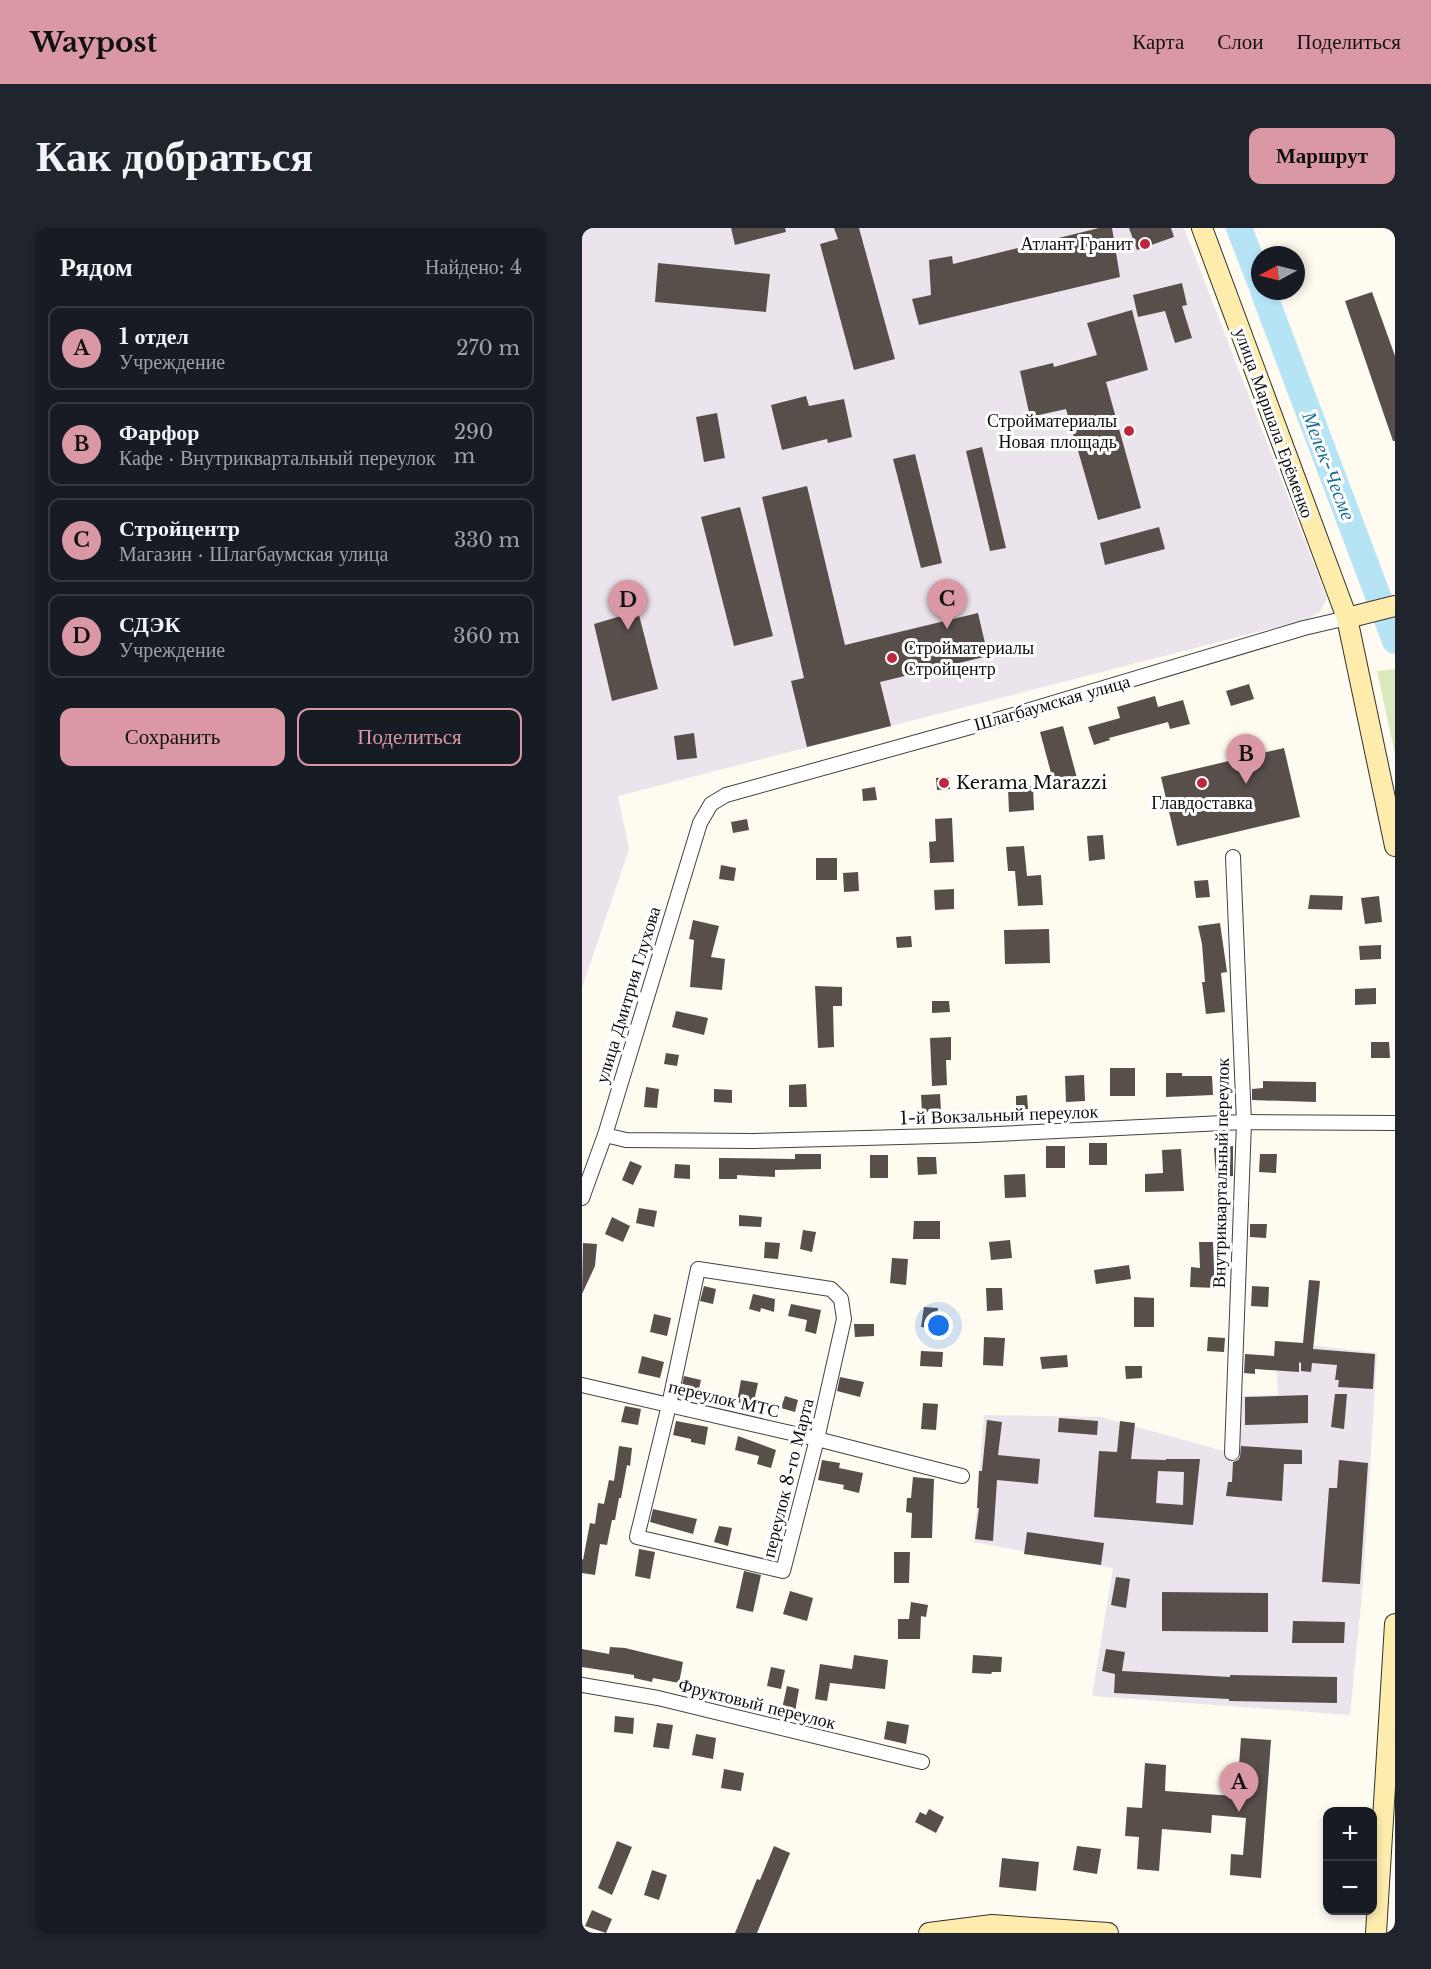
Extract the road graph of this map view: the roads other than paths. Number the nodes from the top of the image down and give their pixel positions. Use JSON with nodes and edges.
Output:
{"nodes":[{"id":1,"x":1202,"y":228,"type":"edge"},
{"id":2,"x":1395,"y":606,"type":"edge"},
{"id":3,"x":1354,"y":616,"type":"junction"},
{"id":4,"x":711,"y":804,"type":"joint"},
{"id":5,"x":1395,"y":846,"type":"edge"},
{"id":6,"x":1233,"y":857,"type":"dead end"},
{"id":7,"x":1244,"y":1122,"type":"junction"},
{"id":8,"x":1395,"y":1123,"type":"edge"},
{"id":9,"x":605,"y":1135,"type":"junction"},
{"id":10,"x":582,"y":1198,"type":"edge"},
{"id":11,"x":582,"y":1385,"type":"edge"},
{"id":12,"x":669,"y":1405,"type":"junction"},
{"id":13,"x":817,"y":1439,"type":"junction"},
{"id":14,"x":1232,"y":1453,"type":"dead end"},
{"id":15,"x":962,"y":1476,"type":"dead end"},
{"id":16,"x":1395,"y":1624,"type":"edge"},
{"id":17,"x":582,"y":1685,"type":"edge"},
{"id":18,"x":922,"y":1762,"type":"dead end"},
{"id":19,"x":929,"y":1933,"type":"edge"},
{"id":20,"x":1108,"y":1933,"type":"edge"},
{"id":21,"x":1376,"y":1933,"type":"edge"}],
"edges":[{"from":1,"to":3,"type":"main road","name":"улица Маршала Ерёменко"},
{"from":2,"to":3,"type":"main road","name":"Шлагбаумская улица"},
{"from":3,"to":4,"type":"street","name":"Шлагбаумская улица"},
{"from":3,"to":5,"type":"main road","name":"улица Маршала Ерёменко"},
{"from":4,"to":9,"type":"street","name":"улица Дмитрия Глухова"},
{"from":6,"to":7,"type":"street","name":"Внутриквартальный переулок"},
{"from":7,"to":8,"type":"street","name":"1-й Вокзальный переулок"},
{"from":7,"to":9,"type":"street","name":"1-й Вокзальный переулок"},
{"from":7,"to":14,"type":"street","name":"Внутриквартальный переулок"},
{"from":9,"to":10,"type":"street","name":"улица Дмитрия Глухова"},
{"from":11,"to":12,"type":"street","name":"переулок МТС"},
{"from":12,"to":13,"type":"street","name":"переулок МТС"},
{"from":12,"to":13,"type":"street","name":"переулок 8-го Марта"},
{"from":12,"to":13,"type":"street","name":"переулок 8-го Марта"},
{"from":13,"to":15,"type":"street","name":"переулок МТС"},
{"from":16,"to":21,"type":"main road"},
{"from":17,"to":18,"type":"street","name":"Фруктовый переулок"},
{"from":19,"to":20,"type":"main road"}]}
